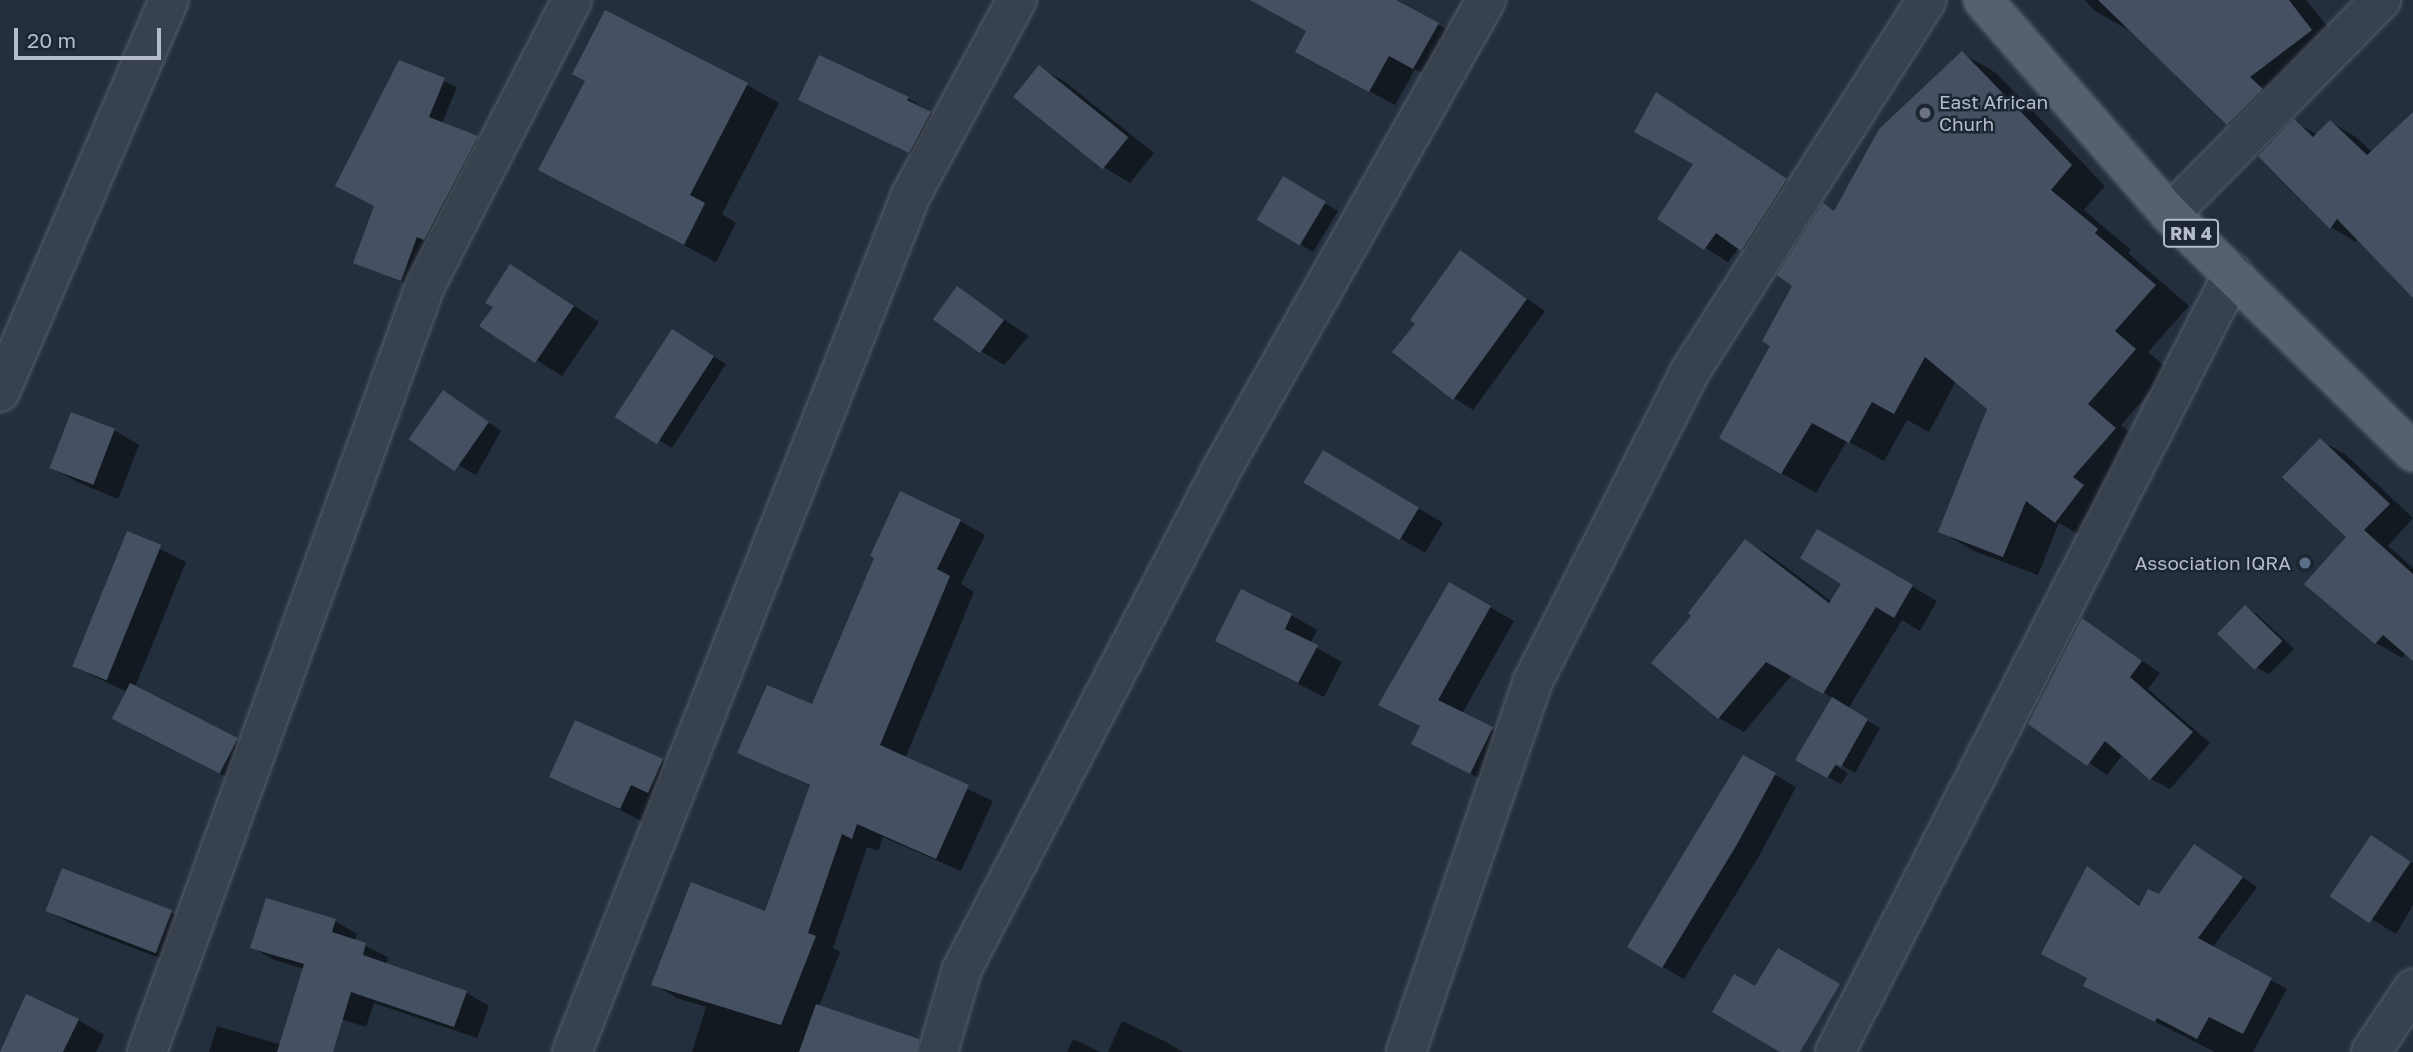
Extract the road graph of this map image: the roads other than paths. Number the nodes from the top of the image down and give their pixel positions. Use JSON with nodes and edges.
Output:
{"nodes":[{"id":1,"x":169,"y":0,"type":"edge"},
{"id":2,"x":572,"y":0,"type":"edge"},
{"id":3,"x":1017,"y":0,"type":"edge"},
{"id":4,"x":1486,"y":0,"type":"edge"},
{"id":5,"x":1927,"y":0,"type":"edge"},
{"id":6,"x":1983,"y":0,"type":"edge"},
{"id":7,"x":2381,"y":0,"type":"edge"},
{"id":8,"x":2170,"y":214,"type":"junction"},
{"id":9,"x":2234,"y":274,"type":"junction"},
{"id":10,"x":0,"y":391,"type":"edge"},
{"id":11,"x":2413,"y":452,"type":"edge"},
{"id":12,"x":2413,"y":989,"type":"edge"},
{"id":13,"x":147,"y":1052,"type":"edge"},
{"id":14,"x":572,"y":1052,"type":"edge"},
{"id":15,"x":938,"y":1052,"type":"edge"},
{"id":16,"x":1406,"y":1052,"type":"edge"},
{"id":17,"x":1835,"y":1052,"type":"edge"},
{"id":18,"x":2371,"y":1052,"type":"edge"}],
"edges":[{"from":1,"to":10,"type":"street"},
{"from":2,"to":13,"type":"street"},
{"from":3,"to":14,"type":"street"},
{"from":4,"to":15,"type":"street"},
{"from":5,"to":16,"type":"street"},
{"from":6,"to":8,"type":"main road","number":"RN 4"},
{"from":7,"to":8,"type":"street"},
{"from":8,"to":9,"type":"main road","number":"RN 4"},
{"from":9,"to":11,"type":"main road","number":"RN 4"},
{"from":9,"to":17,"type":"street"},
{"from":12,"to":18,"type":"street"}]}
